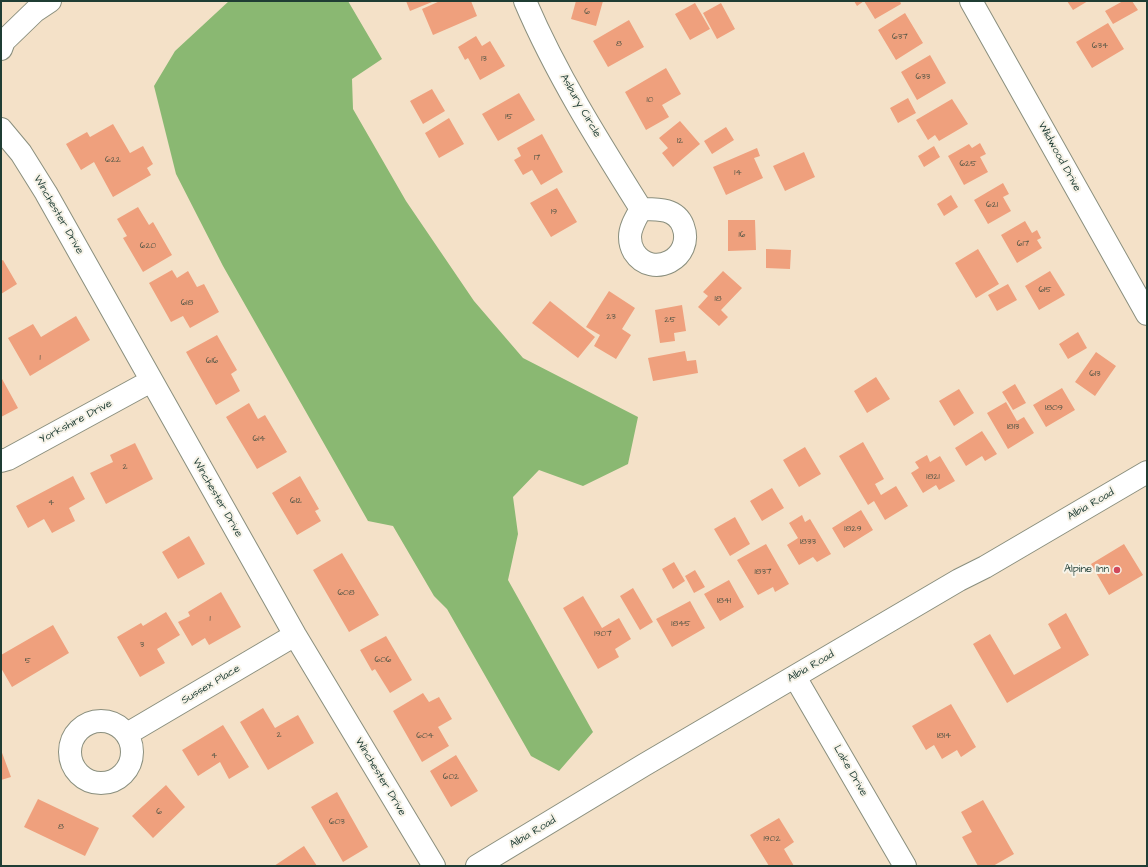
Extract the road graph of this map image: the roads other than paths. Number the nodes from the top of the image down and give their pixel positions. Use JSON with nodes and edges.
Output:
{"nodes":[{"id":1,"x":50,"y":1,"type":"edge"},
{"id":2,"x":525,"y":1,"type":"edge"},
{"id":3,"x":971,"y":1,"type":"edge"},
{"id":4,"x":1,"y":50,"type":"edge"},
{"id":5,"x":1,"y":129,"type":"edge"},
{"id":6,"x":641,"y":209,"type":"dead end"},
{"id":7,"x":1147,"y":314,"type":"edge"},
{"id":8,"x":151,"y":381,"type":"junction"},
{"id":9,"x":1,"y":461,"type":"edge"},
{"id":10,"x":1147,"y":472,"type":"edge"},
{"id":11,"x":295,"y":635,"type":"junction"},
{"id":12,"x":794,"y":677,"type":"junction"},
{"id":13,"x":127,"y":734,"type":"dead end"},
{"id":14,"x":434,"y":866,"type":"edge"},
{"id":15,"x":477,"y":866,"type":"edge"},
{"id":16,"x":905,"y":866,"type":"edge"}],
"edges":[{"from":1,"to":4,"type":"street"},
{"from":2,"to":6,"type":"street","name":"Asbury Circle"},
{"from":3,"to":7,"type":"street","name":"Wildwood Drive"},
{"from":5,"to":8,"type":"street","name":"Winchester Drive"},
{"from":8,"to":9,"type":"street","name":"Yorkshire Drive"},
{"from":8,"to":11,"type":"street","name":"Winchester Drive"},
{"from":10,"to":12,"type":"street","name":"Albia Road"},
{"from":11,"to":13,"type":"street","name":"Sussex Place"},
{"from":11,"to":14,"type":"street","name":"Winchester Drive"},
{"from":12,"to":15,"type":"street","name":"Albia Road"},
{"from":12,"to":16,"type":"street","name":"Lake Drive"}]}
